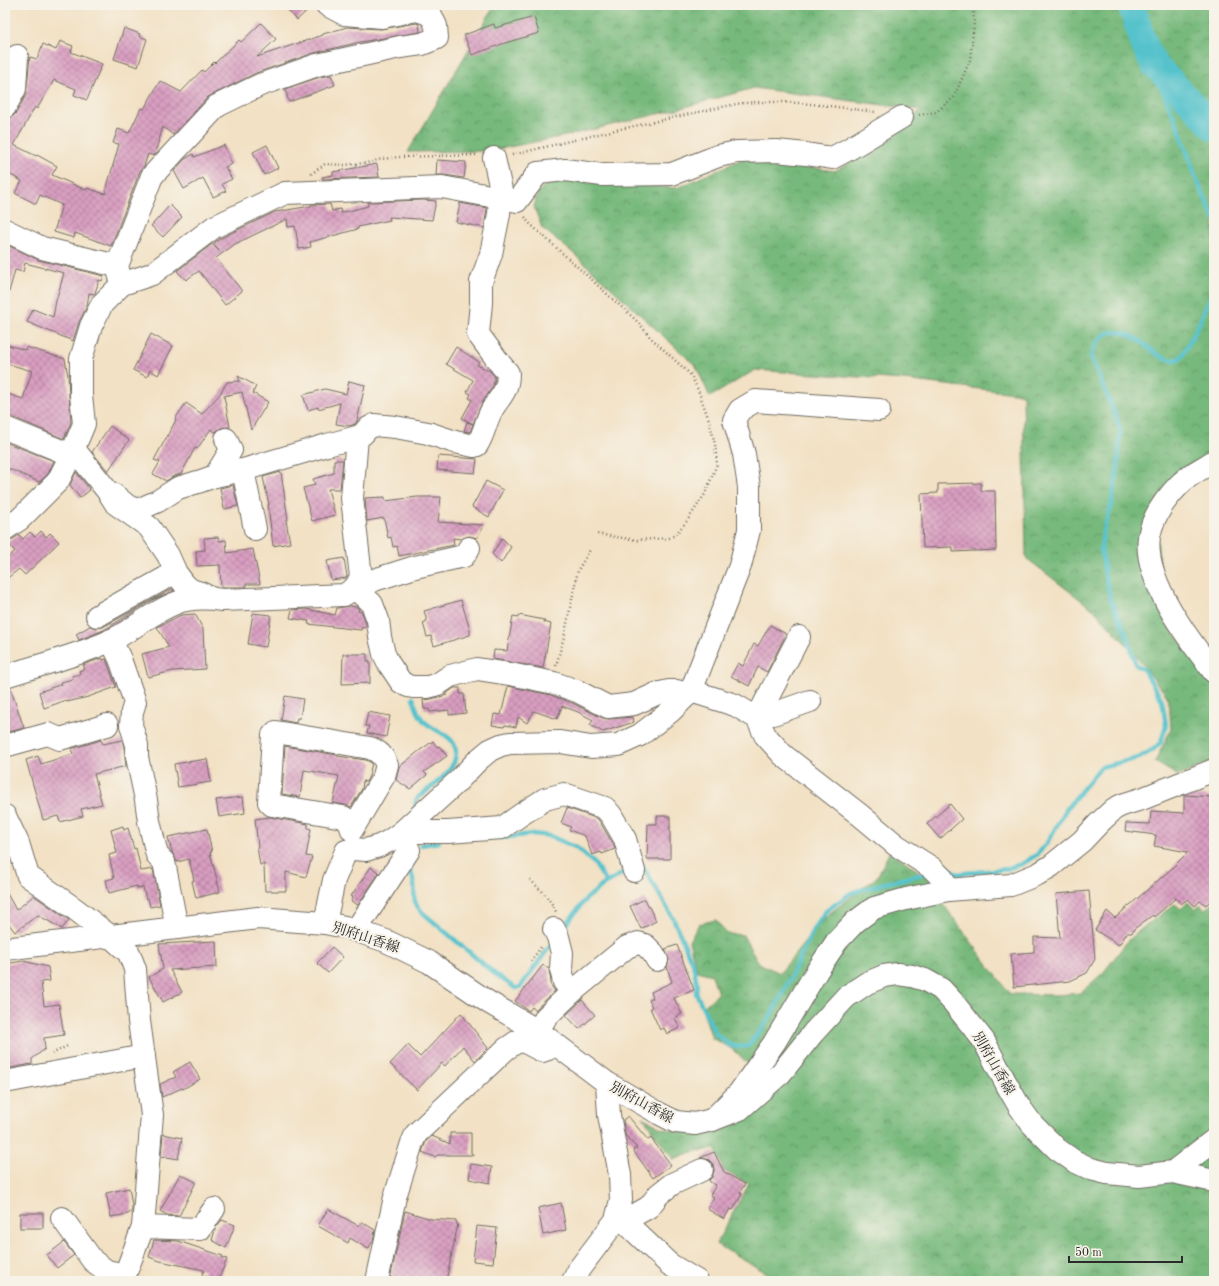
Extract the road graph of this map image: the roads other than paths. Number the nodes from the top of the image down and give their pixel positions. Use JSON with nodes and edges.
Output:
{"nodes":[{"id":1,"x":327,"y":5,"type":"edge"},
{"id":2,"x":17,"y":56,"type":"dead end"},
{"id":3,"x":5,"y":107,"type":"edge"},
{"id":4,"x":902,"y":117,"type":"road end"},
{"id":5,"x":494,"y":158,"type":"road end"},
{"id":6,"x":509,"y":199,"type":"junction"},
{"id":7,"x":5,"y":230,"type":"edge"},
{"id":8,"x":120,"y":275,"type":"junction"},
{"id":9,"x":880,"y":410,"type":"dead end"},
{"id":10,"x":5,"y":428,"type":"edge"},
{"id":11,"x":357,"y":437,"type":"junction"},
{"id":12,"x":226,"y":439,"type":"dead end"},
{"id":13,"x":73,"y":452,"type":"junction"},
{"id":14,"x":1214,"y":461,"type":"edge"},
{"id":15,"x":243,"y":470,"type":"junction"},
{"id":16,"x":215,"y":476,"type":"junction"},
{"id":17,"x":109,"y":493,"type":"junction"},
{"id":18,"x":5,"y":529,"type":"edge"},
{"id":19,"x":255,"y":529,"type":"dead end"},
{"id":20,"x":469,"y":548,"type":"dead end"},
{"id":21,"x":174,"y":569,"type":"junction"},
{"id":22,"x":355,"y":588,"type":"junction"},
{"id":23,"x":211,"y":598,"type":"junction"},
{"id":24,"x":97,"y":616,"type":"dead end"},
{"id":25,"x":799,"y":637,"type":"dead end"},
{"id":26,"x":111,"y":640,"type":"junction"},
{"id":27,"x":1214,"y":672,"type":"edge"},
{"id":28,"x":5,"y":676,"type":"edge"},
{"id":29,"x":690,"y":693,"type":"junction"},
{"id":30,"x":810,"y":701,"type":"dead end"},
{"id":31,"x":759,"y":714,"type":"junction"},
{"id":32,"x":107,"y":725,"type":"dead end"},
{"id":33,"x":5,"y":746,"type":"edge"},
{"id":34,"x":1214,"y":770,"type":"edge"},
{"id":35,"x":5,"y":816,"type":"edge"},
{"id":36,"x":352,"y":830,"type":"junction"},
{"id":37,"x":406,"y":841,"type":"junction"},
{"id":38,"x":346,"y":852,"type":"junction"},
{"id":39,"x":634,"y":871,"type":"dead end"},
{"id":40,"x":948,"y":890,"type":"junction"},
{"id":41,"x":325,"y":923,"type":"junction"},
{"id":42,"x":177,"y":928,"type":"junction"},
{"id":43,"x":554,"y":929,"type":"dead end"},
{"id":44,"x":356,"y":930,"type":"junction"},
{"id":45,"x":110,"y":936,"type":"junction"},
{"id":46,"x":5,"y":949,"type":"edge"},
{"id":47,"x":657,"y":960,"type":"dead end"},
{"id":48,"x":572,"y":992,"type":"junction"},
{"id":49,"x":545,"y":1037,"type":"junction"},
{"id":50,"x":144,"y":1056,"type":"junction"},
{"id":51,"x":5,"y":1082,"type":"edge"},
{"id":52,"x":607,"y":1083,"type":"junction"},
{"id":53,"x":712,"y":1120,"type":"junction"},
{"id":54,"x":1214,"y":1140,"type":"edge"},
{"id":55,"x":702,"y":1170,"type":"dead end"},
{"id":56,"x":1173,"y":1172,"type":"junction"},
{"id":57,"x":1214,"y":1181,"type":"edge"},
{"id":58,"x":214,"y":1209,"type":"dead end"},
{"id":59,"x":62,"y":1218,"type":"dead end"},
{"id":60,"x":620,"y":1221,"type":"junction"},
{"id":61,"x":143,"y":1227,"type":"junction"},
{"id":62,"x":125,"y":1278,"type":"edge"},
{"id":63,"x":377,"y":1281,"type":"edge"},
{"id":64,"x":573,"y":1281,"type":"edge"},
{"id":65,"x":697,"y":1281,"type":"edge"}],
"edges":[{"from":1,"to":8,"type":"street"},
{"from":2,"to":3,"type":"street"},
{"from":4,"to":6,"type":"street"},
{"from":5,"to":6,"type":"street"},
{"from":6,"to":8,"type":"street"},
{"from":6,"to":11,"type":"street"},
{"from":7,"to":8,"type":"street"},
{"from":8,"to":13,"type":"street"},
{"from":9,"to":29,"type":"street"},
{"from":10,"to":13,"type":"street"},
{"from":11,"to":15,"type":"street"},
{"from":11,"to":22,"type":"street"},
{"from":12,"to":16,"type":"street"},
{"from":13,"to":17,"type":"street"},
{"from":13,"to":18,"type":"street"},
{"from":14,"to":27,"type":"street"},
{"from":15,"to":16,"type":"street"},
{"from":15,"to":19,"type":"street"},
{"from":16,"to":17,"type":"street"},
{"from":17,"to":21,"type":"street"},
{"from":20,"to":22,"type":"street"},
{"from":21,"to":23,"type":"street"},
{"from":21,"to":24,"type":"street"},
{"from":22,"to":23,"type":"street"},
{"from":22,"to":29,"type":"street"},
{"from":23,"to":26,"type":"street"},
{"from":25,"to":31,"type":"street"},
{"from":26,"to":28,"type":"street"},
{"from":26,"to":42,"type":"street"},
{"from":29,"to":31,"type":"street"},
{"from":29,"to":37,"type":"street"},
{"from":30,"to":31,"type":"street"},
{"from":31,"to":40,"type":"street"},
{"from":32,"to":33,"type":"street"},
{"from":34,"to":40,"type":"street"},
{"from":35,"to":45,"type":"street"},
{"from":36,"to":36,"type":"street"},
{"from":36,"to":38,"type":"street"},
{"from":37,"to":38,"type":"street"},
{"from":37,"to":39,"type":"street"},
{"from":37,"to":44,"type":"street"},
{"from":38,"to":41,"type":"street"},
{"from":40,"to":53,"type":"street"},
{"from":41,"to":42,"type":"street","name":"別府山香線"},
{"from":41,"to":44,"type":"street","name":"別府山香線"},
{"from":42,"to":45,"type":"street","name":"別府山香線"},
{"from":43,"to":48,"type":"street"},
{"from":44,"to":49,"type":"street","name":"別府山香線"},
{"from":45,"to":46,"type":"street","name":"別府山香線"},
{"from":45,"to":50,"type":"street"},
{"from":47,"to":48,"type":"street"},
{"from":48,"to":49,"type":"street"},
{"from":49,"to":52,"type":"street","name":"別府山香線"},
{"from":49,"to":63,"type":"street"},
{"from":50,"to":51,"type":"street"},
{"from":50,"to":61,"type":"street"},
{"from":52,"to":53,"type":"street","name":"別府山香線"},
{"from":52,"to":60,"type":"street"},
{"from":53,"to":56,"type":"street","name":"別府山香線"},
{"from":54,"to":56,"type":"street"},
{"from":55,"to":60,"type":"street"},
{"from":56,"to":57,"type":"street"},
{"from":58,"to":61,"type":"street"},
{"from":59,"to":62,"type":"street"},
{"from":60,"to":64,"type":"street"},
{"from":60,"to":65,"type":"street"},
{"from":61,"to":62,"type":"street"}]}
